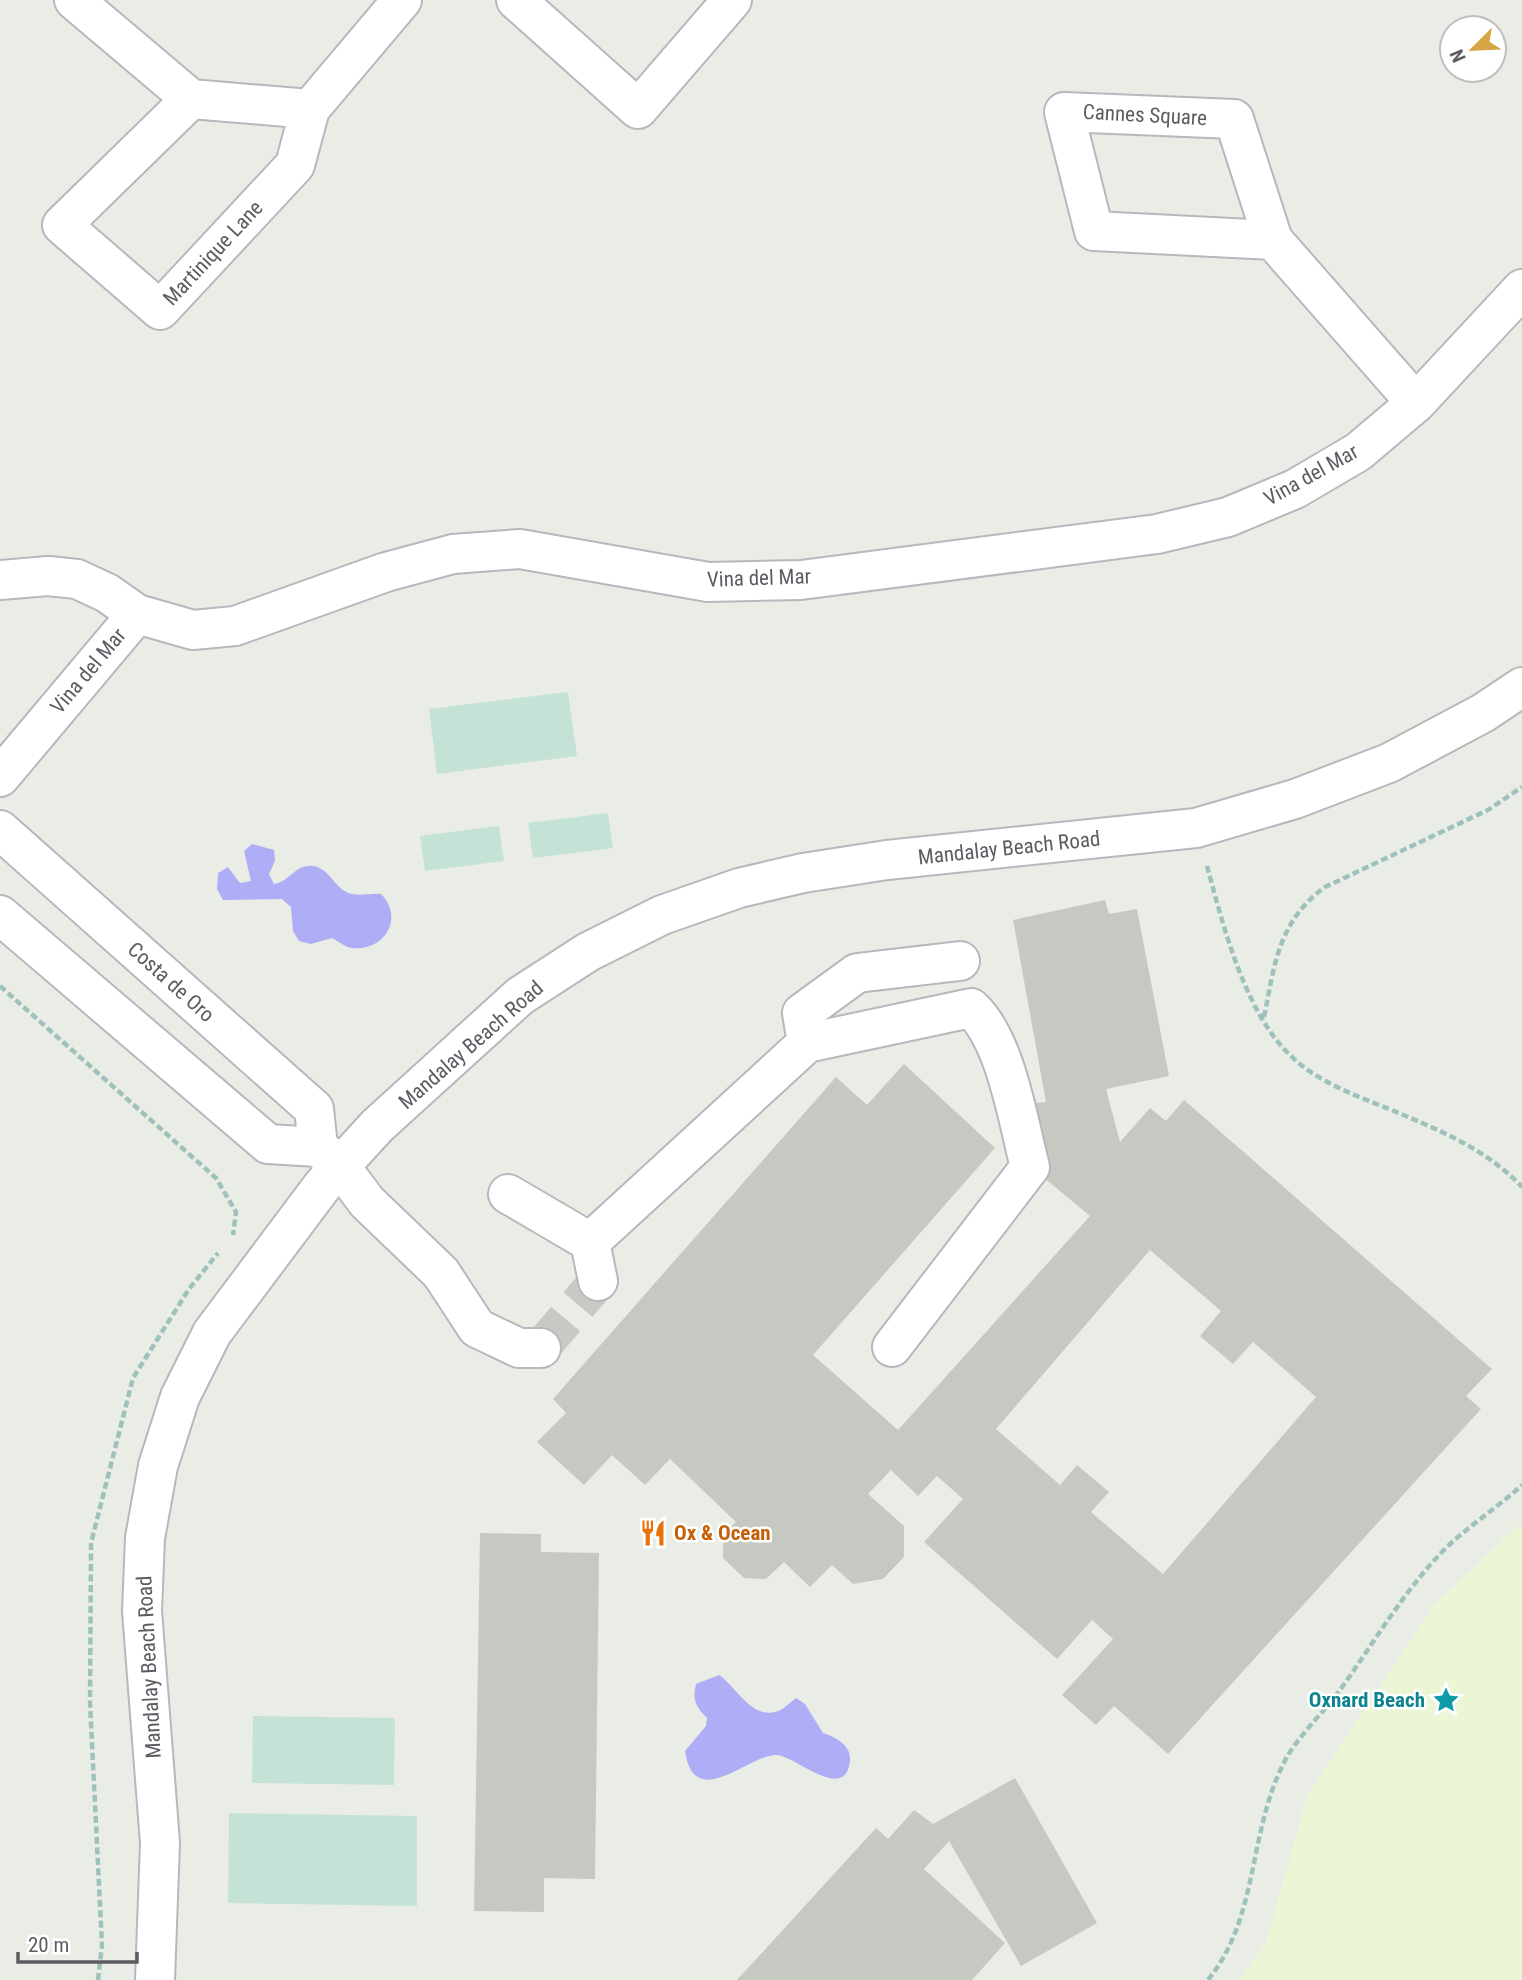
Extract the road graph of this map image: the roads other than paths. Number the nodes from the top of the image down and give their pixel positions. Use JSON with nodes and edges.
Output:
{"nodes":[{"id":1,"x":74,"y":0,"type":"edge"},
{"id":2,"x":402,"y":0,"type":"edge"},
{"id":3,"x":516,"y":0,"type":"edge"},
{"id":4,"x":729,"y":1,"type":"edge"},
{"id":5,"x":191,"y":99,"type":"junction"},
{"id":6,"x":310,"y":109,"type":"junction"},
{"id":7,"x":1273,"y":240,"type":"junction"},
{"id":8,"x":1522,"y":289,"type":"edge"},
{"id":9,"x":1416,"y":403,"type":"junction"},
{"id":10,"x":0,"y":580,"type":"edge"},
{"id":11,"x":137,"y":614,"type":"junction"},
{"id":12,"x":1522,"y":687,"type":"edge"},
{"id":13,"x":0,"y":777,"type":"edge"},
{"id":14,"x":0,"y":830,"type":"edge"},
{"id":15,"x":0,"y":915,"type":"edge"},
{"id":16,"x":960,"y":961,"type":"dead end"},
{"id":17,"x":807,"y":1043,"type":"junction"},
{"id":18,"x":329,"y":1157,"type":"junction"},
{"id":19,"x":508,"y":1194,"type":"dead end"},
{"id":20,"x":590,"y":1242,"type":"junction"},
{"id":21,"x":598,"y":1281,"type":"dead end"},
{"id":22,"x":541,"y":1348,"type":"dead end"},
{"id":23,"x":892,"y":1348,"type":"dead end"},
{"id":24,"x":155,"y":1980,"type":"edge"}],
"edges":[{"from":1,"to":5,"type":"street"},
{"from":2,"to":6,"type":"street","name":"Martinique Lane"},
{"from":3,"to":4,"type":"street"},
{"from":5,"to":6,"type":"street"},
{"from":5,"to":6,"type":"street","name":"Martinique Lane"},
{"from":7,"to":7,"type":"street","name":"Cannes Square"},
{"from":7,"to":9,"type":"street","name":"Cannes Square"},
{"from":8,"to":9,"type":"street","name":"Vina del Mar"},
{"from":9,"to":11,"type":"street","name":"Vina del Mar"},
{"from":10,"to":11,"type":"street"},
{"from":11,"to":13,"type":"street","name":"Vina del Mar"},
{"from":12,"to":18,"type":"street","name":"Mandalay Beach Road"},
{"from":14,"to":18,"type":"street","name":"Costa de Oro"},
{"from":15,"to":18,"type":"street"},
{"from":16,"to":17,"type":"street"},
{"from":17,"to":20,"type":"street"},
{"from":17,"to":23,"type":"street"},
{"from":18,"to":22,"type":"street"},
{"from":18,"to":24,"type":"street","name":"Mandalay Beach Road"},
{"from":19,"to":20,"type":"street"},
{"from":20,"to":21,"type":"street"}]}
